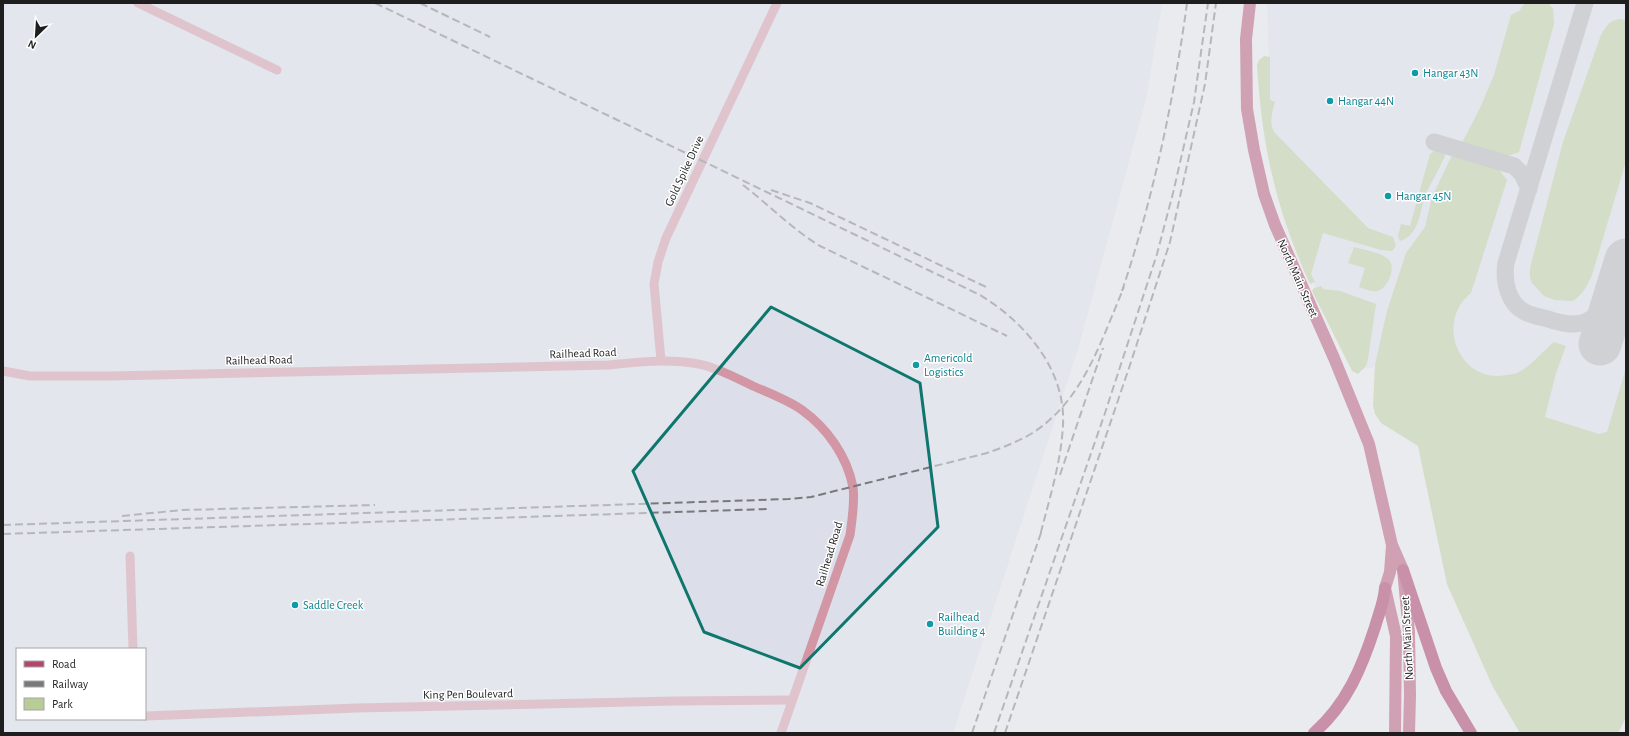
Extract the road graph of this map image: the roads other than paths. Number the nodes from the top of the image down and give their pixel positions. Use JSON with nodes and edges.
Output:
{"nodes":[{"id":1,"x":138,"y":3,"type":"edge"},
{"id":2,"x":778,"y":3,"type":"edge"},
{"id":3,"x":1250,"y":3,"type":"edge"},
{"id":4,"x":277,"y":70,"type":"dead end"},
{"id":5,"x":661,"y":360,"type":"junction"},
{"id":6,"x":3,"y":371,"type":"edge"},
{"id":7,"x":1392,"y":545,"type":"junction"},
{"id":8,"x":130,"y":556,"type":"dead end"},
{"id":9,"x":1403,"y":570,"type":"junction"},
{"id":10,"x":1385,"y":588,"type":"junction"},
{"id":11,"x":133,"y":648,"type":"edge"},
{"id":12,"x":792,"y":700,"type":"junction"},
{"id":13,"x":146,"y":716,"type":"edge"},
{"id":14,"x":781,"y":733,"type":"edge"},
{"id":15,"x":1314,"y":733,"type":"edge"},
{"id":16,"x":1395,"y":733,"type":"edge"},
{"id":17,"x":1408,"y":733,"type":"edge"},
{"id":18,"x":1471,"y":733,"type":"edge"}],
"edges":[{"from":1,"to":4,"type":"street"},
{"from":2,"to":5,"type":"street","name":"Gold Spike Drive"},
{"from":3,"to":7,"type":"main road","name":"North Main Street"},
{"from":5,"to":6,"type":"street","name":"Railhead Road"},
{"from":5,"to":12,"type":"street","name":"Railhead Road"},
{"from":7,"to":9,"type":"main road","name":"North Main Street"},
{"from":7,"to":10,"type":"main road","name":"North Main Street"},
{"from":8,"to":11,"type":"street"},
{"from":9,"to":17,"type":"main road","name":"North Main Street"},
{"from":9,"to":18,"type":"highway"},
{"from":10,"to":15,"type":"highway"},
{"from":10,"to":16,"type":"main road","name":"North Main Street"},
{"from":12,"to":13,"type":"street","name":"King Pen Boulevard"},
{"from":12,"to":14,"type":"street","name":"Railhead Road"}]}
